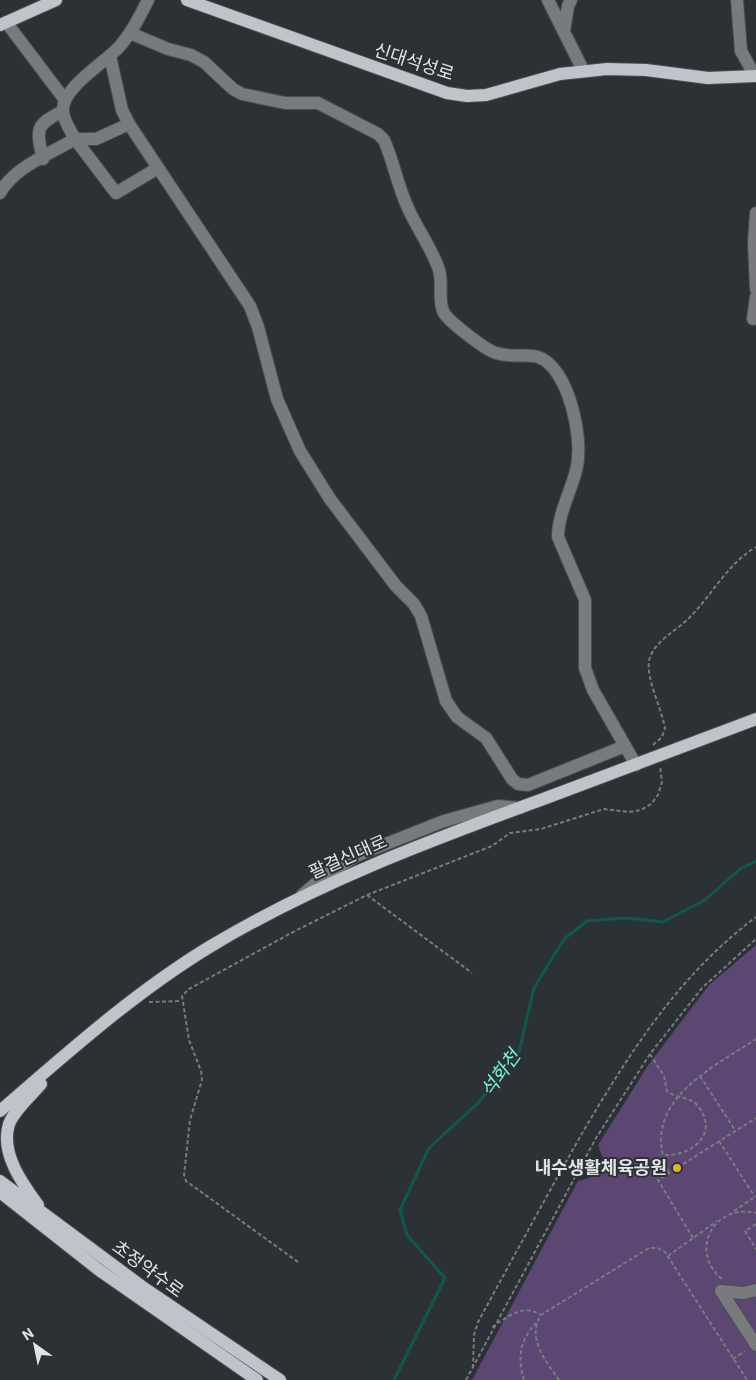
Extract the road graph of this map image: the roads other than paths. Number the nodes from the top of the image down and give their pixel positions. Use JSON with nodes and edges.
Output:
{"nodes":[{"id":1,"x":56,"y":0,"type":"edge"},
{"id":2,"x":148,"y":0,"type":"edge"},
{"id":3,"x":187,"y":0,"type":"edge"},
{"id":4,"x":548,"y":0,"type":"edge"},
{"id":5,"x":571,"y":0,"type":"edge"},
{"id":6,"x":738,"y":0,"type":"edge"},
{"id":7,"x":38,"y":3,"type":"edge"},
{"id":8,"x":3,"y":24,"type":"edge"},
{"id":9,"x":564,"y":31,"type":"junction"},
{"id":10,"x":130,"y":33,"type":"junction"},
{"id":11,"x":110,"y":56,"type":"junction"},
{"id":12,"x":583,"y":70,"type":"junction"},
{"id":13,"x":756,"y":76,"type":"edge"},
{"id":14,"x":64,"y":106,"type":"junction"},
{"id":15,"x":129,"y":124,"type":"junction"},
{"id":16,"x":75,"y":139,"type":"junction"},
{"id":17,"x":43,"y":158,"type":"junction"},
{"id":18,"x":158,"y":168,"type":"junction"},
{"id":19,"x":0,"y":193,"type":"edge"},
{"id":20,"x":756,"y":213,"type":"edge"},
{"id":21,"x":756,"y":289,"type":"edge"},
{"id":22,"x":756,"y":297,"type":"edge"},
{"id":23,"x":753,"y":319,"type":"dead end"},
{"id":24,"x":756,"y":719,"type":"edge"},
{"id":25,"x":625,"y":746,"type":"junction"},
{"id":26,"x":636,"y":765,"type":"junction"},
{"id":27,"x":73,"y":1049,"type":"junction"},
{"id":28,"x":0,"y":1111,"type":"edge"},
{"id":29,"x":0,"y":1180,"type":"edge"},
{"id":30,"x":0,"y":1191,"type":"edge"},
{"id":31,"x":0,"y":1202,"type":"edge"},
{"id":32,"x":45,"y":1215,"type":"junction"},
{"id":33,"x":32,"y":1218,"type":"junction"},
{"id":34,"x":756,"y":1290,"type":"edge"},
{"id":35,"x":756,"y":1345,"type":"edge"},
{"id":36,"x":235,"y":1358,"type":"junction"},
{"id":37,"x":257,"y":1380,"type":"edge"},
{"id":38,"x":280,"y":1380,"type":"edge"}],
"edges":[{"from":1,"to":7,"type":"main road"},
{"from":2,"to":10,"type":"street"},
{"from":3,"to":12,"type":"main road","name":"신대석성로"},
{"from":4,"to":9,"type":"street"},
{"from":5,"to":9,"type":"street"},
{"from":6,"to":13,"type":"street"},
{"from":7,"to":8,"type":"main road"},
{"from":8,"to":14,"type":"street"},
{"from":9,"to":12,"type":"street"},
{"from":10,"to":11,"type":"street"},
{"from":10,"to":25,"type":"street"},
{"from":11,"to":14,"type":"street"},
{"from":11,"to":15,"type":"street"},
{"from":12,"to":13,"type":"main road","name":"신대석성로"},
{"from":14,"to":16,"type":"street"},
{"from":14,"to":17,"type":"street"},
{"from":15,"to":16,"type":"street"},
{"from":15,"to":18,"type":"street"},
{"from":16,"to":17,"type":"street"},
{"from":16,"to":18,"type":"street"},
{"from":17,"to":19,"type":"street"},
{"from":18,"to":25,"type":"street"},
{"from":20,"to":21,"type":"street"},
{"from":22,"to":23,"type":"street"},
{"from":24,"to":26,"type":"main road","name":"팔결신대로"},
{"from":25,"to":26,"type":"street"},
{"from":26,"to":27,"type":"main road","name":"팔결신대로"},
{"from":27,"to":28,"type":"main road","name":"팔결신대로"},
{"from":27,"to":32,"type":"main road"},
{"from":29,"to":32,"type":"main road","name":"초정약수로"},
{"from":30,"to":33,"type":"main road","name":"초정약수로"},
{"from":31,"to":33,"type":"main road"},
{"from":32,"to":36,"type":"main road","name":"초정약수로"},
{"from":33,"to":36,"type":"main road","name":"초정약수로"},
{"from":34,"to":35,"type":"street"},
{"from":36,"to":37,"type":"main road","name":"초정약수로"},
{"from":36,"to":38,"type":"main road","name":"초정약수로"}]}
